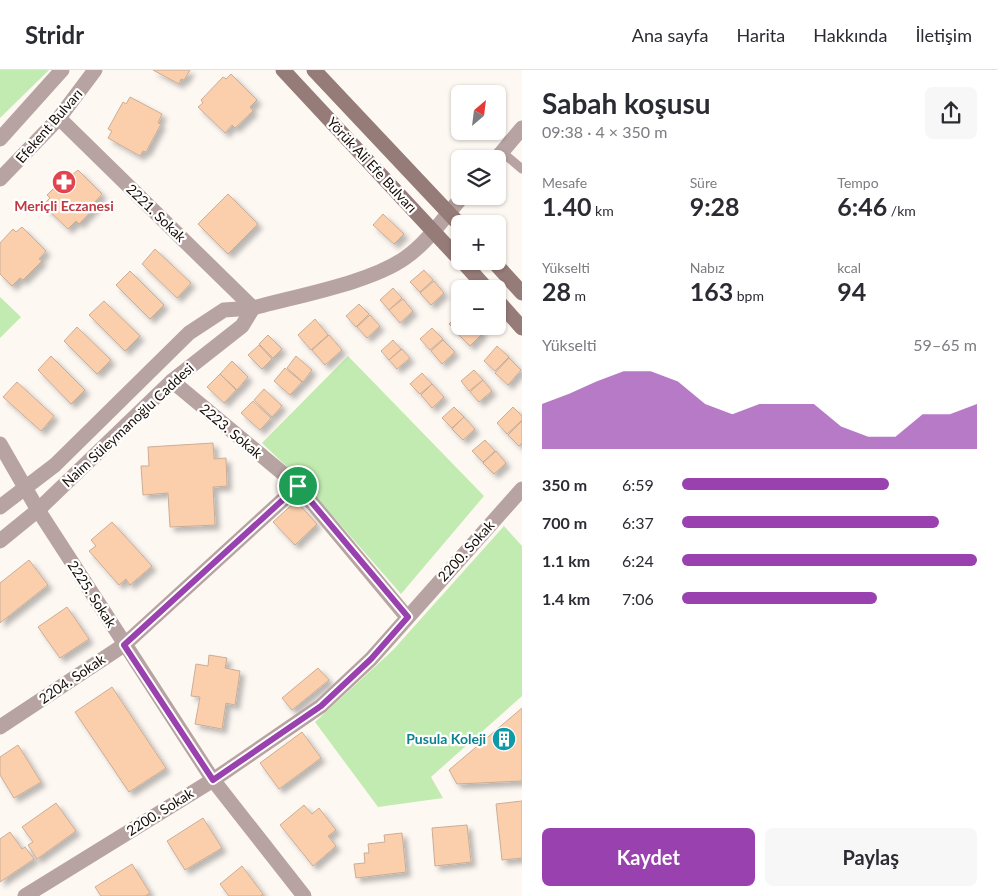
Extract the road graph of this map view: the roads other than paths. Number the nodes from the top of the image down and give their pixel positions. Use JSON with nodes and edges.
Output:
{"nodes":[{"id":1,"x":62,"y":70,"type":"edge"},
{"id":2,"x":95,"y":70,"type":"edge"},
{"id":3,"x":284,"y":70,"type":"edge"},
{"id":4,"x":314,"y":70,"type":"edge"},
{"id":5,"x":58,"y":118,"type":"junction"},
{"id":6,"x":522,"y":128,"type":"edge"},
{"id":7,"x":0,"y":139,"type":"edge"},
{"id":8,"x":503,"y":150,"type":"edge"},
{"id":9,"x":506,"y":159,"type":"edge"},
{"id":10,"x":522,"y":169,"type":"edge"},
{"id":11,"x":0,"y":179,"type":"edge"},
{"id":12,"x":455,"y":205,"type":"edge"},
{"id":13,"x":448,"y":212,"type":"junction"},
{"id":14,"x":451,"y":215,"type":"edge"},
{"id":15,"x":434,"y":230,"type":"junction"},
{"id":16,"x":451,"y":249,"type":"edge"},
{"id":17,"x":470,"y":270,"type":"edge"},
{"id":18,"x":501,"y":270,"type":"edge"},
{"id":19,"x":479,"y":280,"type":"edge"},
{"id":20,"x":522,"y":293,"type":"edge"},
{"id":21,"x":253,"y":308,"type":"junction"},
{"id":22,"x":506,"y":310,"type":"edge"},
{"id":23,"x":522,"y":328,"type":"edge"},
{"id":24,"x":172,"y":381,"type":"junction"},
{"id":25,"x":0,"y":444,"type":"edge"},
{"id":26,"x":298,"y":486,"type":"junction"},
{"id":27,"x":26,"y":487,"type":"junction"},
{"id":28,"x":522,"y":489,"type":"edge"},
{"id":29,"x":0,"y":507,"type":"edge"},
{"id":30,"x":38,"y":510,"type":"junction"},
{"id":31,"x":0,"y":541,"type":"edge"},
{"id":32,"x":408,"y":617,"type":"junction"},
{"id":33,"x":124,"y":645,"type":"junction"},
{"id":34,"x":0,"y":727,"type":"edge"},
{"id":35,"x":213,"y":780,"type":"junction"},
{"id":36,"x":25,"y":896,"type":"edge"},
{"id":37,"x":304,"y":896,"type":"edge"}],
"edges":[{"from":1,"to":7,"type":"street","name":"Efekent Bulvarı"},
{"from":2,"to":5,"type":"street","name":"Efekent Bulvarı"},
{"from":3,"to":15,"type":"main road","name":"Yörük Ali Efe Bulvarı"},
{"from":4,"to":13,"type":"main road","name":"Yörük Ali Efe Bulvarı"},
{"from":5,"to":11,"type":"street","name":"Efekent Bulvarı"},
{"from":5,"to":21,"type":"street","name":"2221. Sokak"},
{"from":6,"to":8,"type":"street"},
{"from":9,"to":10,"type":"lane"},
{"from":12,"to":13,"type":"street","name":"Naim Süleymanoğlu Caddesi"},
{"from":13,"to":14,"type":"main road","name":"Yörük Ali Efe Bulvarı"},
{"from":13,"to":15,"type":"street","name":"Naim Süleymanoğlu Caddesi"},
{"from":15,"to":16,"type":"main road","name":"Yörük Ali Efe Bulvarı"},
{"from":15,"to":21,"type":"street","name":"Naim Süleymanoğlu Caddesi"},
{"from":17,"to":19,"type":"main road","name":"Yörük Ali Efe Bulvarı"},
{"from":18,"to":20,"type":"main road"},
{"from":21,"to":24,"type":"street","name":"Naim Süleymanoğlu Caddesi"},
{"from":21,"to":27,"type":"street","name":"Naim Süleymanoğlu Caddesi"},
{"from":22,"to":23,"type":"main road"},
{"from":24,"to":26,"type":"street","name":"2223. Sokak"},
{"from":24,"to":30,"type":"street","name":"Naim Süleymanoğlu Caddesi"},
{"from":25,"to":27,"type":"street","name":"2225. Sokak"},
{"from":26,"to":32,"type":"street","name":"2223. Sokak"},
{"from":26,"to":33,"type":"street","name":"2204. Sokak"},
{"from":27,"to":29,"type":"street","name":"Naim Süleymanoğlu Caddesi"},
{"from":27,"to":30,"type":"street","name":"2225. Sokak"},
{"from":28,"to":32,"type":"street","name":"2200. Sokak"},
{"from":30,"to":31,"type":"street","name":"Naim Süleymanoğlu Caddesi"},
{"from":30,"to":33,"type":"street","name":"2225. Sokak"},
{"from":32,"to":35,"type":"street","name":"2200. Sokak"},
{"from":33,"to":34,"type":"street","name":"2204. Sokak"},
{"from":33,"to":35,"type":"street","name":"2225. Sokak"},
{"from":35,"to":36,"type":"street","name":"2200. Sokak"},
{"from":35,"to":37,"type":"street","name":"2225. Sokak"}]}
